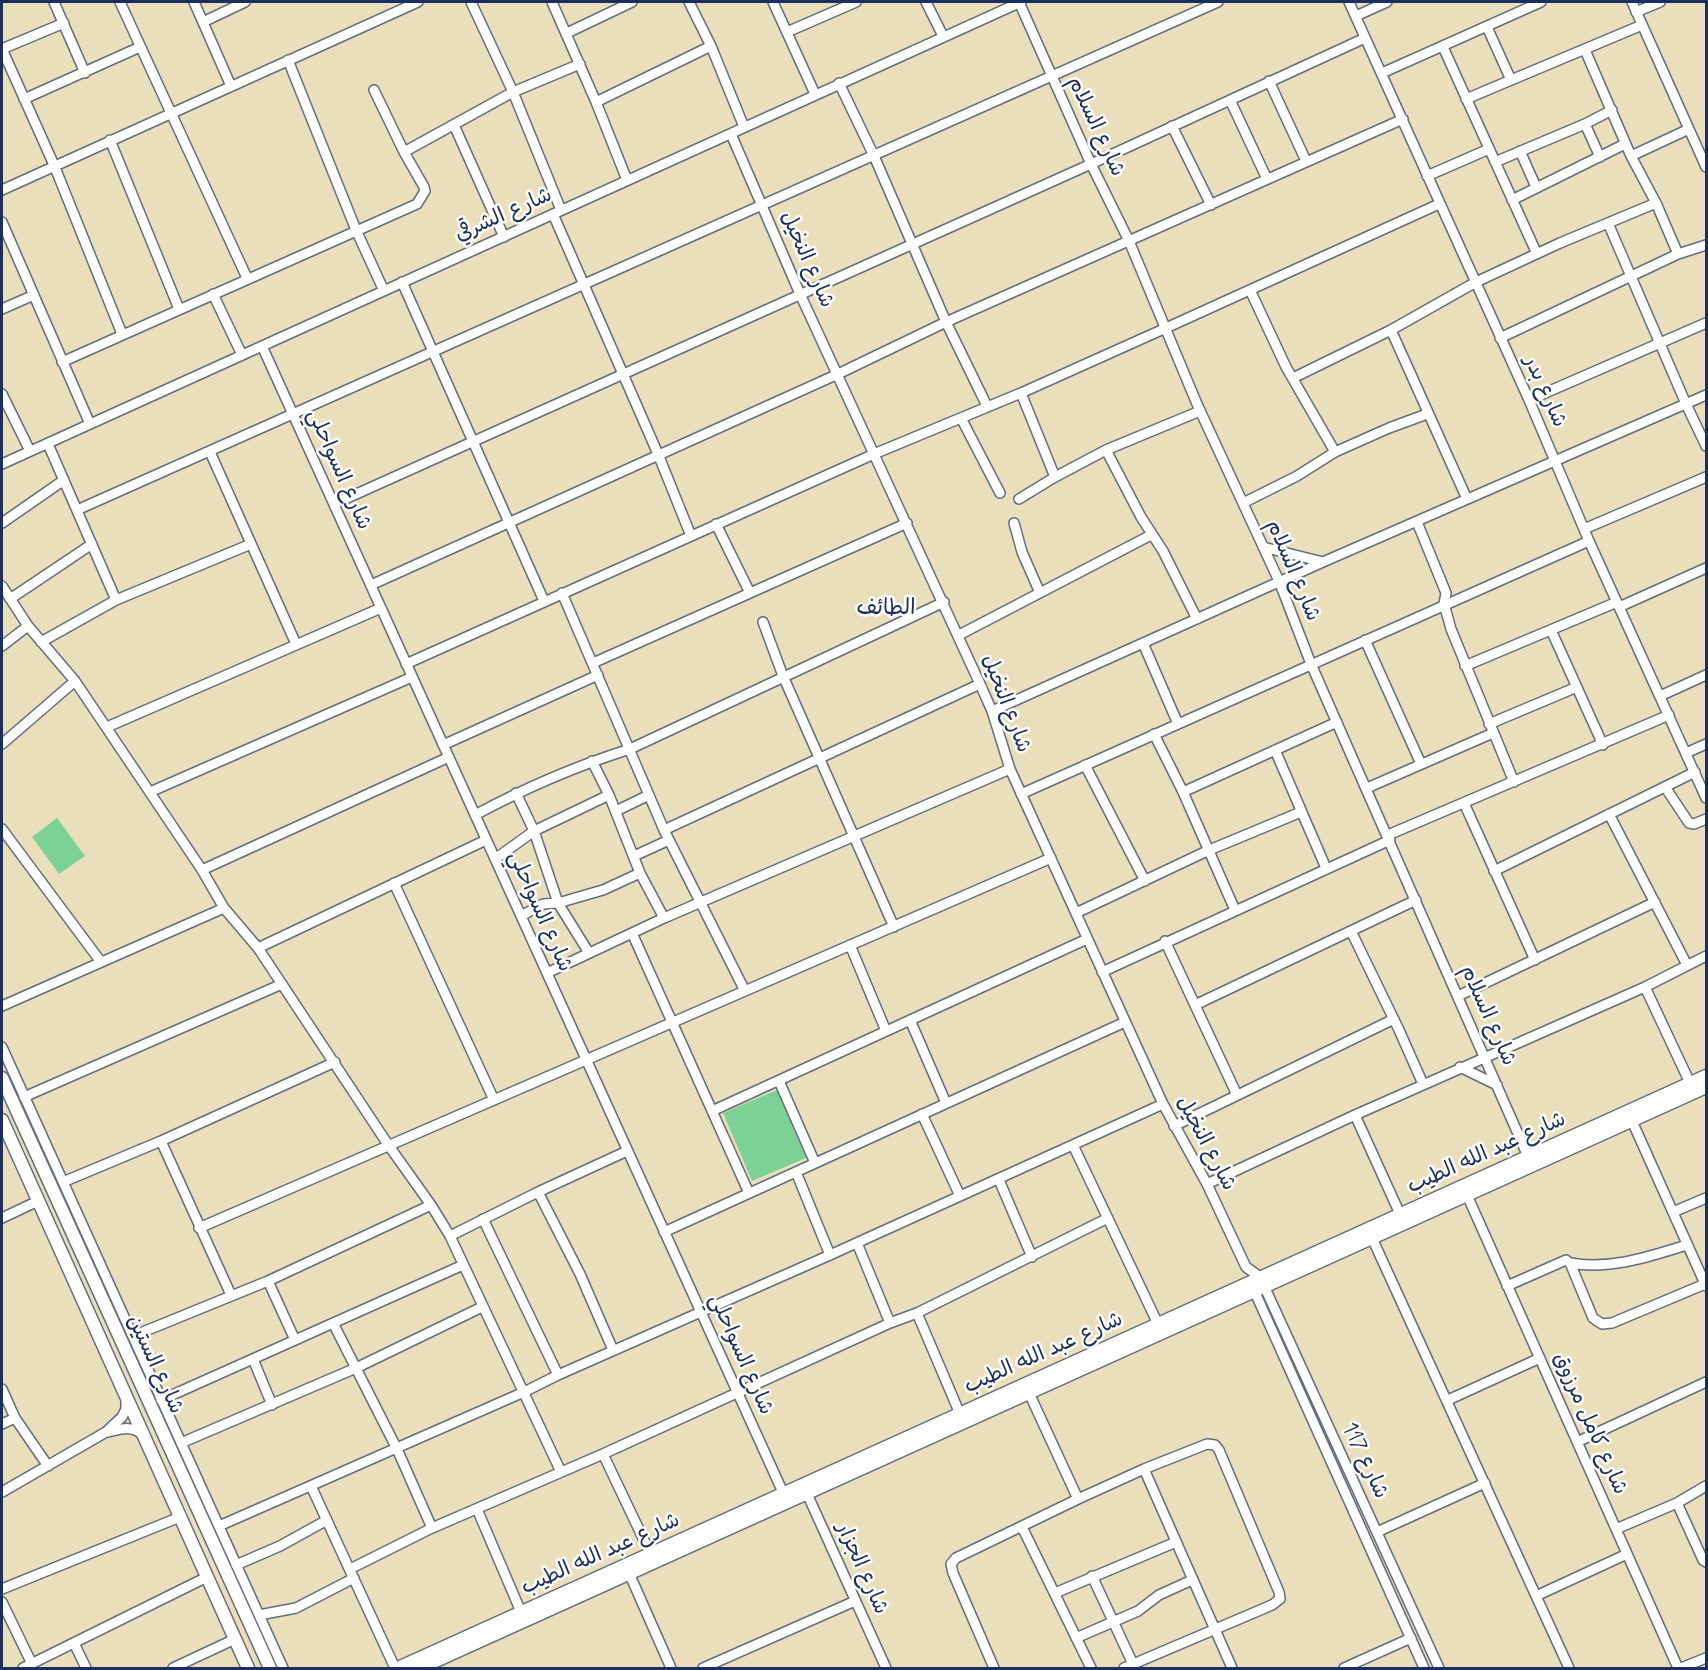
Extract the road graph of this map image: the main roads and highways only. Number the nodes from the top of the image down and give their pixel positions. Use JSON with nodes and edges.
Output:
{"nodes":[{"id":1,"x":1707,"y":1076,"type":"edge"},
{"id":2,"x":2,"y":1078,"type":"edge"},
{"id":3,"x":1707,"y":1087,"type":"edge"},
{"id":4,"x":2,"y":1120,"type":"edge"},
{"id":5,"x":1530,"y":1161,"type":"junction"},
{"id":6,"x":1256,"y":1282,"type":"junction"},
{"id":7,"x":1107,"y":1352,"type":"junction"},
{"id":8,"x":805,"y":1489,"type":"junction"},
{"id":9,"x":652,"y":1558,"type":"junction"},
{"id":10,"x":440,"y":1660,"type":"edge"},
{"id":11,"x":248,"y":1668,"type":"edge"},
{"id":12,"x":270,"y":1668,"type":"edge"},
{"id":13,"x":396,"y":1668,"type":"edge"},
{"id":14,"x":420,"y":1668,"type":"edge"}],
"edges":[{"from":1,"to":5,"type":"main road","name":"شارع عبد الله الطيب"},
{"from":2,"to":12,"type":"main road","name":"شارع الستين"},
{"from":3,"to":5,"type":"main road","name":"شارع عبد الله الطيب"},
{"from":4,"to":11,"type":"main road","name":"شارع الستين"},
{"from":5,"to":6,"type":"main road","name":"شارع عبد الله الطيب"},
{"from":5,"to":6,"type":"main road","name":"شارع عبد الله الطيب"},
{"from":6,"to":7,"type":"main road","name":"شارع عبد الله الطيب"},
{"from":6,"to":7,"type":"main road","name":"شارع عبد الله الطيب"},
{"from":7,"to":8,"type":"main road","name":"شارع عبد الله الطيب"},
{"from":7,"to":8,"type":"main road","name":"شارع عبد الله الطيب"},
{"from":8,"to":9,"type":"main road","name":"شارع عبد الله الطيب"},
{"from":9,"to":10,"type":"main road","name":"شارع عبد الله الطيب"},
{"from":9,"to":10,"type":"main road","name":"شارع عبد الله الطيب"},
{"from":10,"to":13,"type":"main road","name":"شارع عبد الله الطيب"},
{"from":10,"to":14,"type":"main road","name":"شارع عبد الله الطيب"}]}
